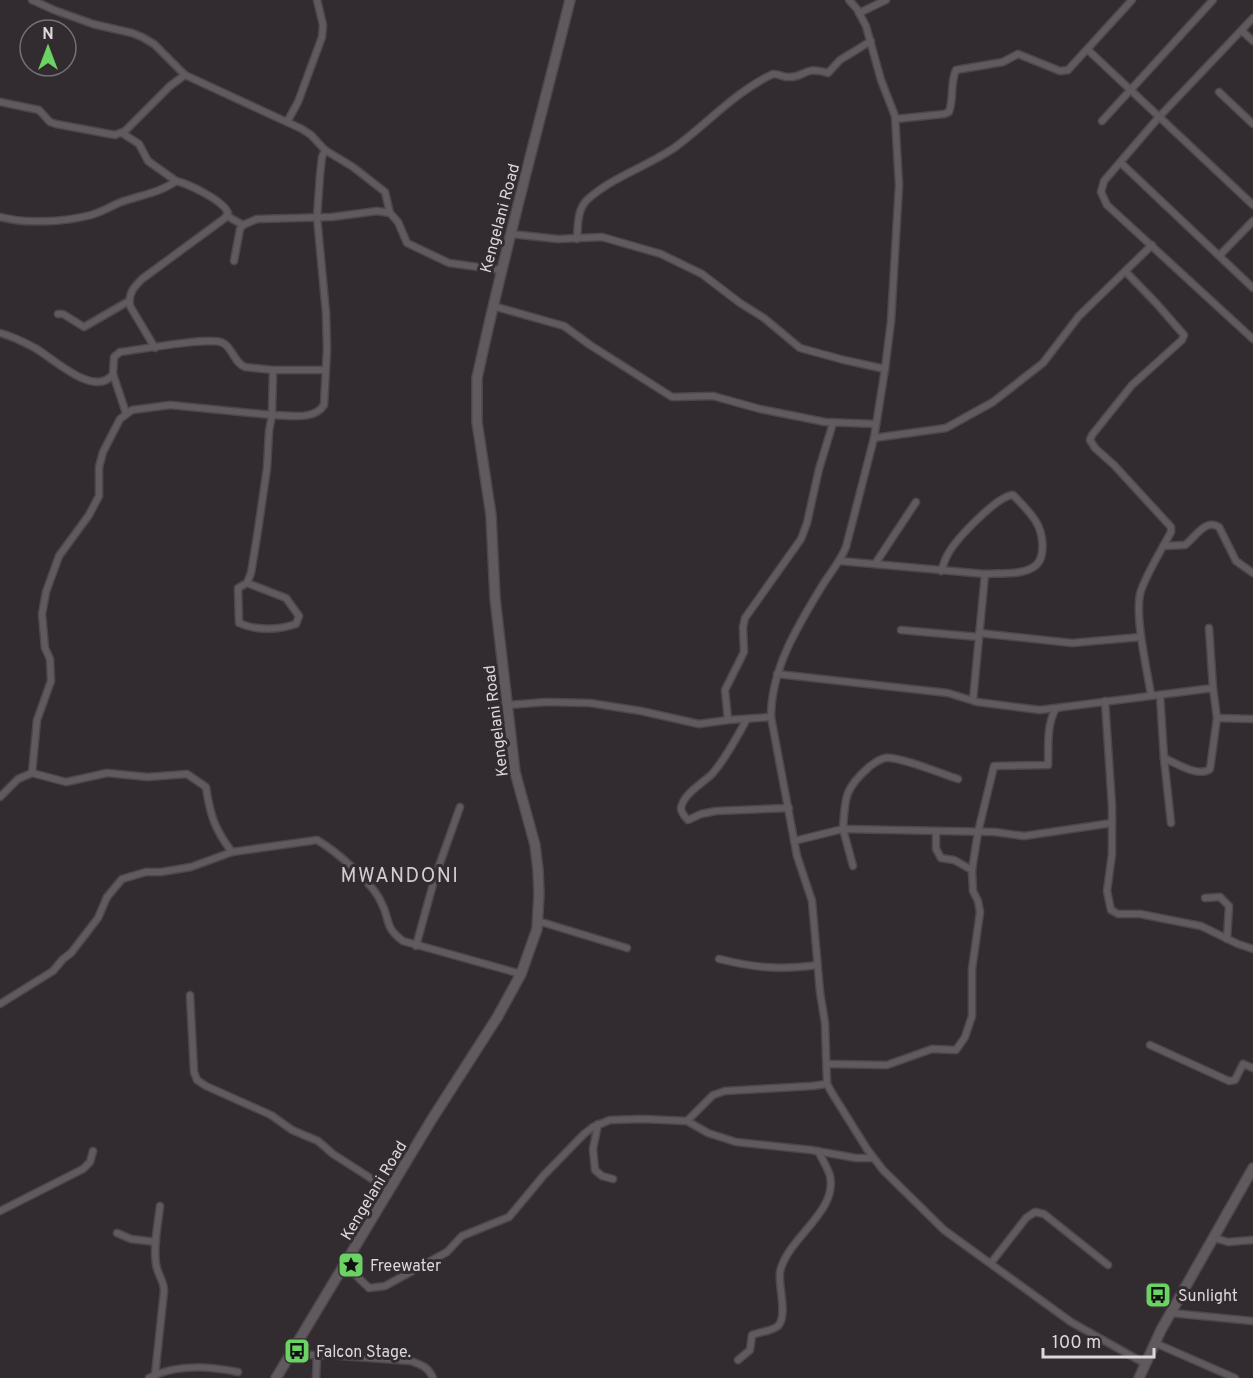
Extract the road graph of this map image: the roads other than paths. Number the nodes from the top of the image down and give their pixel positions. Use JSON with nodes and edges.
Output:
{"nodes":[{"id":1,"x":32,"y":0,"type":"edge"},
{"id":2,"x":316,"y":0,"type":"edge"},
{"id":3,"x":570,"y":0,"type":"edge"},
{"id":4,"x":849,"y":0,"type":"edge"},
{"id":5,"x":886,"y":0,"type":"edge"},
{"id":6,"x":1132,"y":0,"type":"edge"},
{"id":7,"x":1211,"y":1,"type":"edge"},
{"id":8,"x":860,"y":13,"type":"junction"},
{"id":9,"x":1253,"y":18,"type":"edge"},
{"id":10,"x":1242,"y":31,"type":"junction"},
{"id":11,"x":871,"y":41,"type":"junction"},
{"id":12,"x":1253,"y":41,"type":"edge"},
{"id":13,"x":1088,"y":50,"type":"junction"},
{"id":14,"x":185,"y":75,"type":"junction"},
{"id":15,"x":1129,"y":91,"type":"junction"},
{"id":16,"x":1219,"y":92,"type":"dead end"},
{"id":17,"x":0,"y":102,"type":"edge"},
{"id":18,"x":1159,"y":117,"type":"junction"},
{"id":19,"x":896,"y":119,"type":"junction"},
{"id":20,"x":1102,"y":121,"type":"dead end"},
{"id":21,"x":288,"y":122,"type":"junction"},
{"id":22,"x":1253,"y":124,"type":"edge"},
{"id":23,"x":122,"y":133,"type":"junction"},
{"id":24,"x":325,"y":150,"type":"junction"},
{"id":25,"x":1120,"y":162,"type":"junction"},
{"id":26,"x":176,"y":181,"type":"junction"},
{"id":27,"x":1253,"y":205,"type":"edge"},
{"id":28,"x":390,"y":213,"type":"junction"},
{"id":29,"x":227,"y":216,"type":"junction"},
{"id":30,"x":0,"y":217,"type":"edge"},
{"id":31,"x":317,"y":217,"type":"junction"},
{"id":32,"x":1253,"y":221,"type":"edge"},
{"id":33,"x":243,"y":225,"type":"junction"},
{"id":34,"x":511,"y":234,"type":"junction"},
{"id":35,"x":577,"y":239,"type":"junction"},
{"id":36,"x":1152,"y":245,"type":"junction"},
{"id":37,"x":1220,"y":255,"type":"junction"},
{"id":38,"x":234,"y":261,"type":"dead end"},
{"id":39,"x":500,"y":270,"type":"junction"},
{"id":40,"x":1126,"y":272,"type":"junction"},
{"id":41,"x":1253,"y":288,"type":"edge"},
{"id":42,"x":129,"y":301,"type":"junction"},
{"id":43,"x":493,"y":306,"type":"junction"},
{"id":44,"x":58,"y":314,"type":"dead end"},
{"id":45,"x":0,"y":333,"type":"edge"},
{"id":46,"x":1253,"y":339,"type":"edge"},
{"id":47,"x":154,"y":348,"type":"junction"},
{"id":48,"x":885,"y":369,"type":"junction"},
{"id":49,"x":273,"y":370,"type":"junction"},
{"id":50,"x":325,"y":370,"type":"junction"},
{"id":51,"x":113,"y":374,"type":"junction"},
{"id":52,"x":126,"y":413,"type":"junction"},
{"id":53,"x":272,"y":415,"type":"junction"},
{"id":54,"x":833,"y":423,"type":"junction"},
{"id":55,"x":876,"y":424,"type":"junction"},
{"id":56,"x":873,"y":438,"type":"junction"},
{"id":57,"x":916,"y":502,"type":"dead end"},
{"id":58,"x":1163,"y":546,"type":"junction"},
{"id":59,"x":840,"y":561,"type":"junction"},
{"id":60,"x":876,"y":564,"type":"junction"},
{"id":61,"x":940,"y":571,"type":"junction"},
{"id":62,"x":1253,"y":573,"type":"edge"},
{"id":63,"x":985,"y":574,"type":"junction"},
{"id":64,"x":247,"y":583,"type":"junction"},
{"id":65,"x":1209,"y":628,"type":"dead end"},
{"id":66,"x":901,"y":630,"type":"dead end"},
{"id":67,"x":979,"y":635,"type":"junction"},
{"id":68,"x":1141,"y":637,"type":"junction"},
{"id":69,"x":777,"y":674,"type":"junction"},
{"id":70,"x":1213,"y":688,"type":"junction"},
{"id":71,"x":1151,"y":695,"type":"junction"},
{"id":72,"x":1160,"y":695,"type":"junction"},
{"id":73,"x":973,"y":700,"type":"junction"},
{"id":74,"x":1105,"y":701,"type":"junction"},
{"id":75,"x":509,"y":705,"type":"junction"},
{"id":76,"x":1055,"y":710,"type":"junction"},
{"id":77,"x":771,"y":717,"type":"junction"},
{"id":78,"x":747,"y":718,"type":"junction"},
{"id":79,"x":1217,"y":718,"type":"junction"},
{"id":80,"x":1253,"y":719,"type":"edge"},
{"id":81,"x":728,"y":720,"type":"junction"},
{"id":82,"x":1164,"y":758,"type":"junction"},
{"id":83,"x":32,"y":773,"type":"junction"},
{"id":84,"x":958,"y":779,"type":"dead end"},
{"id":85,"x":0,"y":797,"type":"edge"},
{"id":86,"x":460,"y":807,"type":"dead end"},
{"id":87,"x":789,"y":808,"type":"junction"},
{"id":88,"x":1171,"y":823,"type":"dead end"},
{"id":89,"x":1112,"y":824,"type":"junction"},
{"id":90,"x":843,"y":829,"type":"junction"},
{"id":91,"x":936,"y":831,"type":"junction"},
{"id":92,"x":978,"y":832,"type":"junction"},
{"id":93,"x":794,"y":841,"type":"junction"},
{"id":94,"x":232,"y":852,"type":"junction"},
{"id":95,"x":853,"y":866,"type":"dead end"},
{"id":96,"x":972,"y":870,"type":"junction"},
{"id":97,"x":1205,"y":898,"type":"dead end"},
{"id":98,"x":538,"y":921,"type":"junction"},
{"id":99,"x":1227,"y":939,"type":"junction"},
{"id":100,"x":416,"y":946,"type":"junction"},
{"id":101,"x":627,"y":948,"type":"dead end"},
{"id":102,"x":1253,"y":949,"type":"edge"},
{"id":103,"x":719,"y":959,"type":"dead end"},
{"id":104,"x":817,"y":965,"type":"junction"},
{"id":105,"x":521,"y":974,"type":"junction"},
{"id":106,"x":190,"y":995,"type":"dead end"},
{"id":107,"x":0,"y":1004,"type":"edge"},
{"id":108,"x":1150,"y":1045,"type":"dead end"},
{"id":109,"x":827,"y":1064,"type":"junction"},
{"id":110,"x":1253,"y":1068,"type":"edge"},
{"id":111,"x":827,"y":1084,"type":"junction"},
{"id":112,"x":687,"y":1120,"type":"junction"},
{"id":113,"x":598,"y":1124,"type":"junction"},
{"id":114,"x":93,"y":1151,"type":"dead end"},
{"id":115,"x":818,"y":1151,"type":"junction"},
{"id":116,"x":873,"y":1158,"type":"junction"},
{"id":117,"x":1253,"y":1168,"type":"edge"},
{"id":118,"x":613,"y":1179,"type":"dead end"},
{"id":119,"x":389,"y":1190,"type":"junction"},
{"id":120,"x":160,"y":1206,"type":"dead end"},
{"id":121,"x":0,"y":1211,"type":"edge"},
{"id":122,"x":117,"y":1233,"type":"dead end"},
{"id":123,"x":1215,"y":1238,"type":"junction"},
{"id":124,"x":1253,"y":1240,"type":"edge"},
{"id":125,"x":156,"y":1242,"type":"junction"},
{"id":126,"x":991,"y":1263,"type":"junction"},
{"id":127,"x":345,"y":1264,"type":"junction"},
{"id":128,"x":1107,"y":1265,"type":"dead end"},
{"id":129,"x":1171,"y":1313,"type":"junction"},
{"id":130,"x":1253,"y":1321,"type":"edge"},
{"id":131,"x":1155,"y":1343,"type":"junction"},
{"id":132,"x":290,"y":1355,"type":"junction"},
{"id":133,"x":317,"y":1355,"type":"junction"},
{"id":134,"x":738,"y":1360,"type":"dead end"},
{"id":135,"x":1144,"y":1363,"type":"junction"},
{"id":136,"x":238,"y":1372,"type":"dead end"},
{"id":137,"x":152,"y":1376,"type":"edge"},
{"id":138,"x":276,"y":1378,"type":"edge"},
{"id":139,"x":316,"y":1378,"type":"edge"},
{"id":140,"x":433,"y":1378,"type":"edge"},
{"id":141,"x":1139,"y":1378,"type":"edge"},
{"id":142,"x":1235,"y":1378,"type":"edge"}],
"edges":[{"from":1,"to":14,"type":"street"},
{"from":2,"to":21,"type":"street"},
{"from":3,"to":34,"type":"main road","name":"Kengelani Road"},
{"from":4,"to":8,"type":"street"},
{"from":5,"to":8,"type":"street"},
{"from":6,"to":13,"type":"street"},
{"from":7,"to":15,"type":"street"},
{"from":8,"to":11,"type":"street"},
{"from":9,"to":10,"type":"street"},
{"from":10,"to":12,"type":"street"},
{"from":10,"to":18,"type":"street"},
{"from":11,"to":19,"type":"street"},
{"from":11,"to":35,"type":"street"},
{"from":13,"to":15,"type":"street"},
{"from":13,"to":19,"type":"street"},
{"from":14,"to":21,"type":"street"},
{"from":14,"to":23,"type":"street"},
{"from":15,"to":18,"type":"street"},
{"from":15,"to":20,"type":"street"},
{"from":16,"to":22,"type":"street"},
{"from":17,"to":23,"type":"street"},
{"from":18,"to":25,"type":"street"},
{"from":18,"to":27,"type":"street"},
{"from":19,"to":48,"type":"street"},
{"from":21,"to":24,"type":"street"},
{"from":23,"to":26,"type":"street"},
{"from":24,"to":28,"type":"street"},
{"from":24,"to":31,"type":"street"},
{"from":25,"to":36,"type":"street"},
{"from":25,"to":37,"type":"street"},
{"from":26,"to":29,"type":"street"},
{"from":26,"to":30,"type":"street"},
{"from":28,"to":31,"type":"street"},
{"from":28,"to":39,"type":"street"},
{"from":29,"to":33,"type":"street"},
{"from":29,"to":42,"type":"street"},
{"from":31,"to":33,"type":"street"},
{"from":31,"to":50,"type":"street"},
{"from":32,"to":37,"type":"street"},
{"from":33,"to":38,"type":"street"},
{"from":34,"to":35,"type":"street"},
{"from":34,"to":39,"type":"main road","name":"Kengelani Road"},
{"from":35,"to":48,"type":"street"},
{"from":36,"to":40,"type":"street"},
{"from":36,"to":46,"type":"street"},
{"from":37,"to":41,"type":"street"},
{"from":39,"to":43,"type":"main road","name":"Kengelani Road"},
{"from":40,"to":56,"type":"street"},
{"from":40,"to":58,"type":"street"},
{"from":42,"to":44,"type":"street"},
{"from":42,"to":47,"type":"street"},
{"from":43,"to":54,"type":"street"},
{"from":43,"to":75,"type":"main road","name":"Kengelani Road"},
{"from":45,"to":51,"type":"street"},
{"from":47,"to":49,"type":"street"},
{"from":47,"to":51,"type":"street"},
{"from":48,"to":55,"type":"street"},
{"from":49,"to":50,"type":"street"},
{"from":49,"to":53,"type":"street"},
{"from":50,"to":53,"type":"street"},
{"from":51,"to":52,"type":"street"},
{"from":52,"to":53,"type":"street"},
{"from":52,"to":83,"type":"street"},
{"from":53,"to":64,"type":"street"},
{"from":54,"to":55,"type":"street"},
{"from":54,"to":81,"type":"street"},
{"from":55,"to":56,"type":"street"},
{"from":56,"to":59,"type":"street"},
{"from":57,"to":60,"type":"street"},
{"from":58,"to":62,"type":"street"},
{"from":58,"to":68,"type":"street"},
{"from":59,"to":60,"type":"street"},
{"from":59,"to":69,"type":"street"},
{"from":60,"to":61,"type":"street"},
{"from":61,"to":63,"type":"street"},
{"from":61,"to":63,"type":"street"},
{"from":63,"to":67,"type":"street"},
{"from":64,"to":64,"type":"street"},
{"from":65,"to":70,"type":"street"},
{"from":66,"to":67,"type":"street"},
{"from":67,"to":68,"type":"street"},
{"from":67,"to":73,"type":"street"},
{"from":68,"to":71,"type":"street"},
{"from":69,"to":73,"type":"street"},
{"from":69,"to":77,"type":"street"},
{"from":70,"to":72,"type":"street"},
{"from":70,"to":79,"type":"street"},
{"from":71,"to":72,"type":"street"},
{"from":71,"to":74,"type":"street"},
{"from":72,"to":82,"type":"street"},
{"from":73,"to":76,"type":"street"},
{"from":74,"to":76,"type":"street"},
{"from":74,"to":89,"type":"street"},
{"from":75,"to":81,"type":"street"},
{"from":75,"to":98,"type":"main road","name":"Kengelani Road"},
{"from":76,"to":92,"type":"street"},
{"from":77,"to":78,"type":"street"},
{"from":77,"to":87,"type":"street"},
{"from":78,"to":81,"type":"street"},
{"from":78,"to":87,"type":"street"},
{"from":79,"to":80,"type":"street"},
{"from":79,"to":82,"type":"street"},
{"from":82,"to":88,"type":"street"},
{"from":83,"to":85,"type":"street"},
{"from":83,"to":94,"type":"street"},
{"from":84,"to":90,"type":"street"},
{"from":86,"to":100,"type":"street"},
{"from":87,"to":93,"type":"street"},
{"from":89,"to":92,"type":"street"},
{"from":89,"to":99,"type":"street"},
{"from":90,"to":91,"type":"street"},
{"from":90,"to":93,"type":"street"},
{"from":90,"to":95,"type":"street"},
{"from":91,"to":92,"type":"street"},
{"from":91,"to":96,"type":"street"},
{"from":92,"to":96,"type":"street"},
{"from":93,"to":104,"type":"street"},
{"from":94,"to":100,"type":"street"},
{"from":94,"to":107,"type":"street"},
{"from":96,"to":109,"type":"street"},
{"from":97,"to":99,"type":"street"},
{"from":98,"to":101,"type":"street"},
{"from":98,"to":105,"type":"main road","name":"Kengelani Road"},
{"from":99,"to":102,"type":"street"},
{"from":100,"to":105,"type":"street"},
{"from":103,"to":104,"type":"street"},
{"from":104,"to":109,"type":"street"},
{"from":105,"to":119,"type":"main road","name":"Kengelani Road"},
{"from":106,"to":119,"type":"street"},
{"from":108,"to":110,"type":"street"},
{"from":109,"to":111,"type":"street"},
{"from":111,"to":112,"type":"street"},
{"from":111,"to":116,"type":"street"},
{"from":112,"to":113,"type":"street"},
{"from":112,"to":115,"type":"street"},
{"from":113,"to":118,"type":"street"},
{"from":113,"to":127,"type":"street"},
{"from":114,"to":121,"type":"street"},
{"from":115,"to":116,"type":"street"},
{"from":115,"to":134,"type":"street"},
{"from":116,"to":126,"type":"street"},
{"from":117,"to":123,"type":"main road"},
{"from":119,"to":127,"type":"main road","name":"Kengelani Road"},
{"from":120,"to":125,"type":"street"},
{"from":122,"to":125,"type":"street"},
{"from":123,"to":124,"type":"street"},
{"from":123,"to":129,"type":"main road"},
{"from":125,"to":137,"type":"street"},
{"from":126,"to":128,"type":"street"},
{"from":126,"to":135,"type":"street"},
{"from":127,"to":132,"type":"main road","name":"Kengelani Road"},
{"from":129,"to":130,"type":"street"},
{"from":129,"to":131,"type":"main road"},
{"from":131,"to":135,"type":"main road"},
{"from":131,"to":142,"type":"street"},
{"from":132,"to":133,"type":"street"},
{"from":132,"to":138,"type":"main road","name":"Kengelani Road"},
{"from":133,"to":139,"type":"street"},
{"from":133,"to":140,"type":"street"},
{"from":135,"to":141,"type":"main road"},
{"from":136,"to":137,"type":"street"}]}
